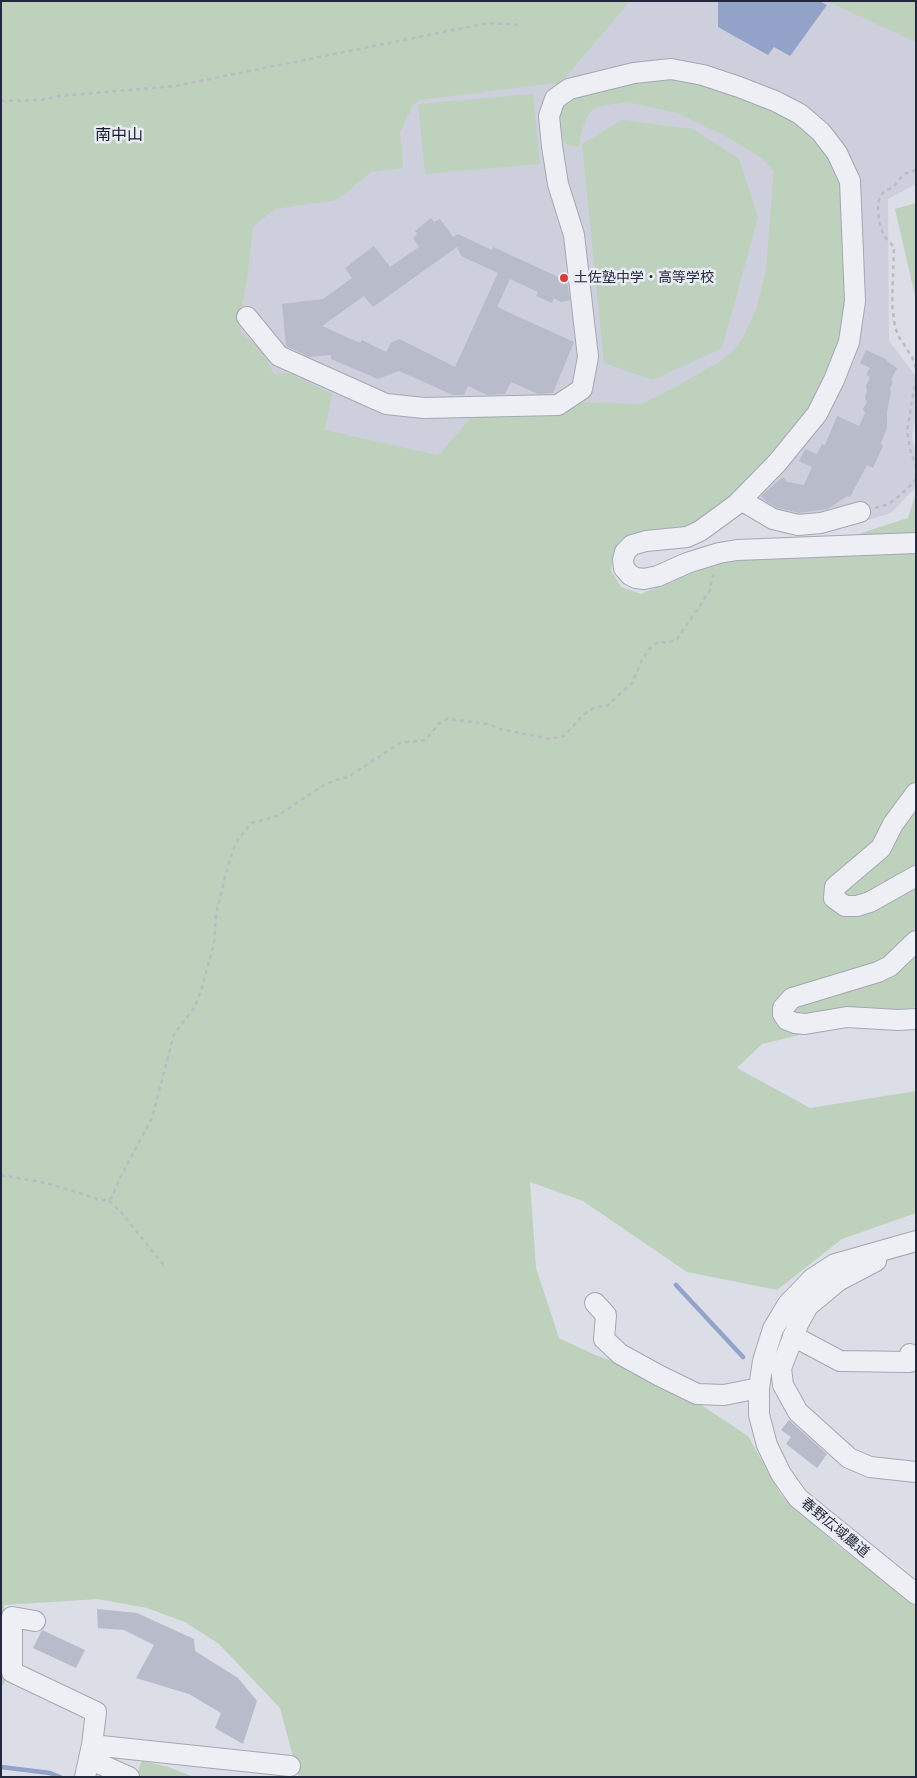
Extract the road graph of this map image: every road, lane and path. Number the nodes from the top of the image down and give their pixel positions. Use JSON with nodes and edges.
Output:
{"nodes":[{"id":1,"x":522,"y":25,"type":"dead end"},
{"id":2,"x":1,"y":101,"type":"edge"},
{"id":3,"x":916,"y":170,"type":"edge"},
{"id":4,"x":247,"y":317,"type":"dead end"},
{"id":5,"x":916,"y":368,"type":"edge"},
{"id":6,"x":916,"y":378,"type":"edge"},
{"id":7,"x":916,"y":467,"type":"edge"},
{"id":8,"x":916,"y":478,"type":"edge"},
{"id":9,"x":739,"y":502,"type":"junction"},
{"id":10,"x":860,"y":512,"type":"joint"},
{"id":11,"x":916,"y":543,"type":"edge"},
{"id":12,"x":716,"y":569,"type":"dead end"},
{"id":13,"x":916,"y":793,"type":"edge"},
{"id":14,"x":916,"y":876,"type":"edge"},
{"id":15,"x":916,"y":941,"type":"edge"},
{"id":16,"x":916,"y":1019,"type":"edge"},
{"id":17,"x":1,"y":1176,"type":"edge"},
{"id":18,"x":108,"y":1200,"type":"junction"},
{"id":19,"x":916,"y":1241,"type":"edge"},
{"id":20,"x":891,"y":1247,"type":"junction"},
{"id":21,"x":166,"y":1268,"type":"dead end"},
{"id":22,"x":594,"y":1303,"type":"dead end"},
{"id":23,"x":793,"y":1336,"type":"junction"},
{"id":24,"x":910,"y":1354,"type":"dead end"},
{"id":25,"x":759,"y":1388,"type":"junction"},
{"id":26,"x":916,"y":1472,"type":"edge"},
{"id":27,"x":916,"y":1594,"type":"edge"},
{"id":28,"x":35,"y":1621,"type":"dead end"},
{"id":29,"x":89,"y":1760,"type":"edge"},
{"id":30,"x":290,"y":1766,"type":"dead end"},
{"id":31,"x":129,"y":1777,"type":"edge"}],
"edges":[{"from":1,"to":2,"type":"path"},
{"from":3,"to":5,"type":"path"},
{"from":4,"to":9,"type":"street"},
{"from":6,"to":7,"type":"path"},
{"from":8,"to":10,"type":"path"},
{"from":9,"to":10,"type":"street"},
{"from":9,"to":11,"type":"street"},
{"from":12,"to":18,"type":"path"},
{"from":13,"to":14,"type":"street"},
{"from":15,"to":16,"type":"street"},
{"from":17,"to":18,"type":"path"},
{"from":18,"to":21,"type":"path"},
{"from":19,"to":20,"type":"street","name":"春野広域農道"},
{"from":20,"to":23,"type":"street"},
{"from":20,"to":25,"type":"street","name":"春野広域農道"},
{"from":22,"to":25,"type":"street"},
{"from":23,"to":24,"type":"street"},
{"from":23,"to":26,"type":"street"},
{"from":25,"to":27,"type":"street","name":"春野広域農道"},
{"from":28,"to":29,"type":"street"},
{"from":29,"to":30,"type":"street"},
{"from":29,"to":31,"type":"street"}]}
